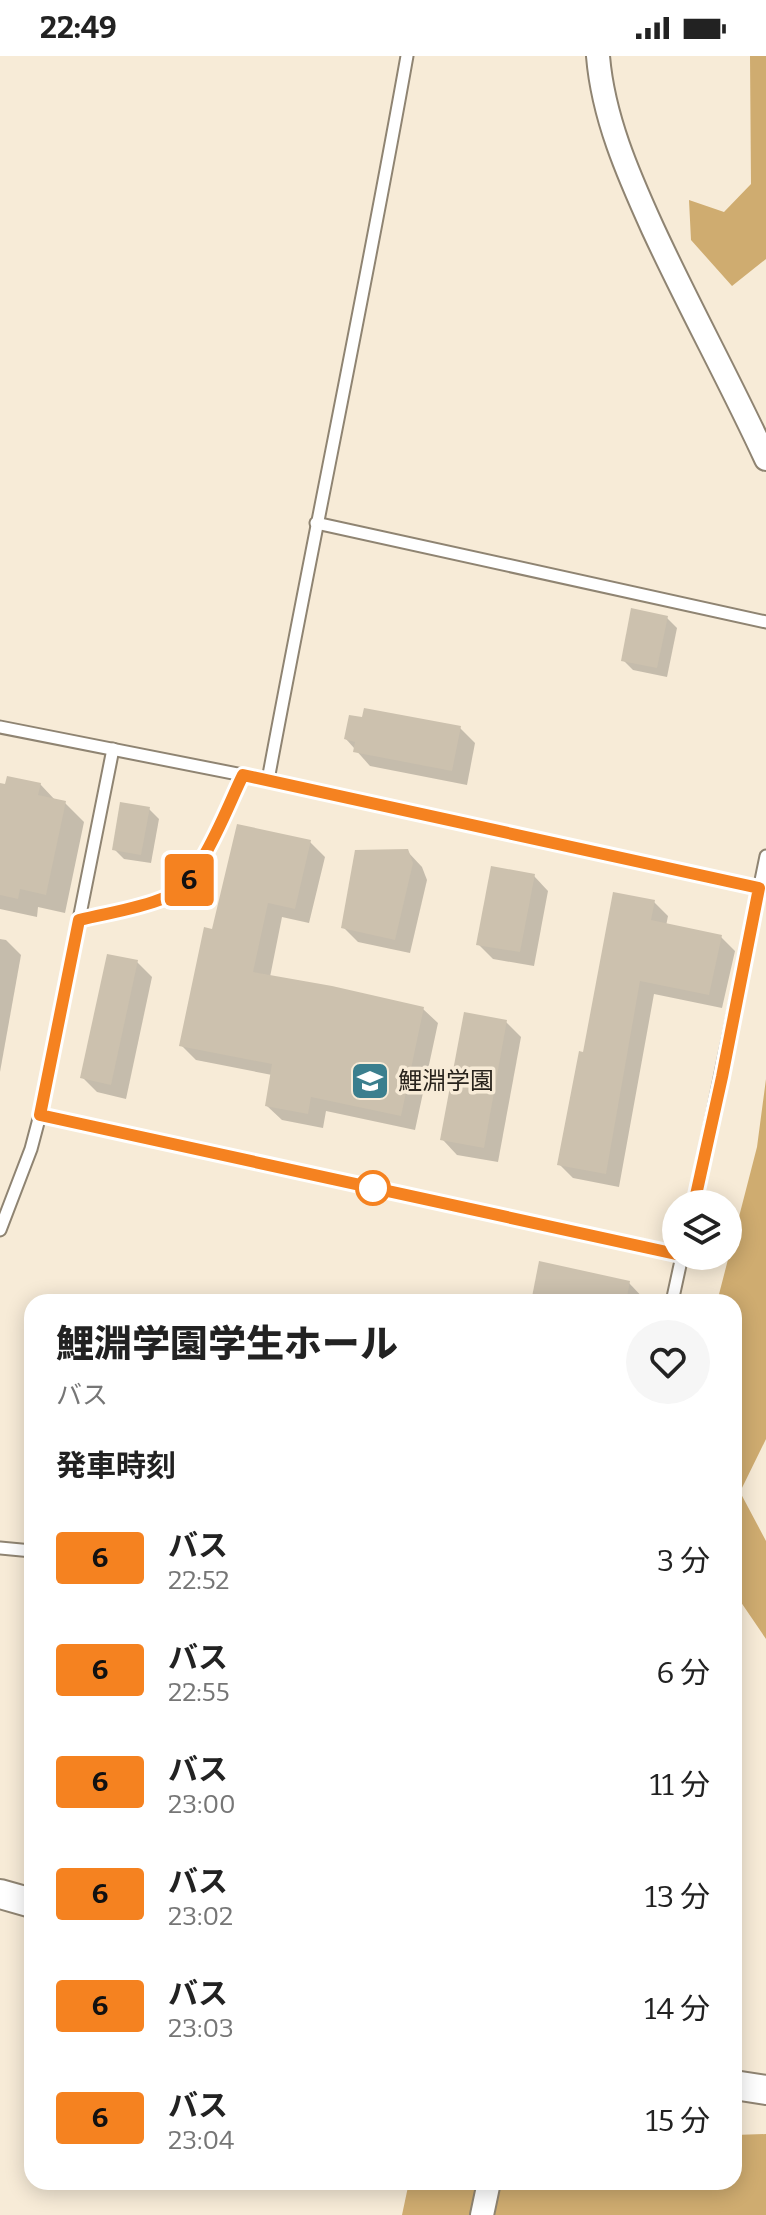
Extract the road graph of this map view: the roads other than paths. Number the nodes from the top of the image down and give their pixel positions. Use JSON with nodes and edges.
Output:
{"nodes":[{"id":1,"x":407,"y":56,"type":"edge"},
{"id":2,"x":598,"y":56,"type":"edge"},
{"id":3,"x":766,"y":459,"type":"edge"},
{"id":4,"x":316,"y":523,"type":"junction"},
{"id":5,"x":766,"y":622,"type":"edge"},
{"id":6,"x":0,"y":727,"type":"edge"},
{"id":7,"x":113,"y":749,"type":"junction"},
{"id":8,"x":243,"y":775,"type":"junction"},
{"id":9,"x":268,"y":780,"type":"junction"},
{"id":10,"x":766,"y":856,"type":"edge"},
{"id":11,"x":759,"y":888,"type":"junction"},
{"id":12,"x":79,"y":920,"type":"junction"},
{"id":13,"x":40,"y":1115,"type":"junction"},
{"id":14,"x":697,"y":1190,"type":"edge"},
{"id":15,"x":0,"y":1230,"type":"edge"},
{"id":16,"x":662,"y":1251,"type":"edge"},
{"id":17,"x":679,"y":1270,"type":"edge"},
{"id":18,"x":674,"y":1294,"type":"edge"},
{"id":19,"x":0,"y":1548,"type":"edge"},
{"id":20,"x":24,"y":1550,"type":"edge"},
{"id":21,"x":0,"y":1894,"type":"edge"},
{"id":22,"x":24,"y":1901,"type":"edge"},
{"id":23,"x":742,"y":2086,"type":"edge"},
{"id":24,"x":766,"y":2090,"type":"edge"},
{"id":25,"x":487,"y":2190,"type":"edge"},
{"id":26,"x":482,"y":2215,"type":"edge"}],
"edges":[{"from":1,"to":4,"type":"lane"},
{"from":2,"to":3,"type":"street"},
{"from":4,"to":5,"type":"lane"},
{"from":4,"to":9,"type":"lane"},
{"from":6,"to":7,"type":"lane"},
{"from":7,"to":8,"type":"lane"},
{"from":7,"to":12,"type":"lane"},
{"from":8,"to":9,"type":"lane"},
{"from":8,"to":12,"type":"lane"},
{"from":9,"to":11,"type":"lane"},
{"from":10,"to":11,"type":"lane"},
{"from":11,"to":14,"type":"lane"},
{"from":12,"to":13,"type":"lane"},
{"from":13,"to":15,"type":"lane"},
{"from":13,"to":16,"type":"lane"},
{"from":17,"to":18,"type":"lane"},
{"from":19,"to":20,"type":"lane"},
{"from":21,"to":22,"type":"street"},
{"from":23,"to":24,"type":"street"},
{"from":25,"to":26,"type":"street"}]}
